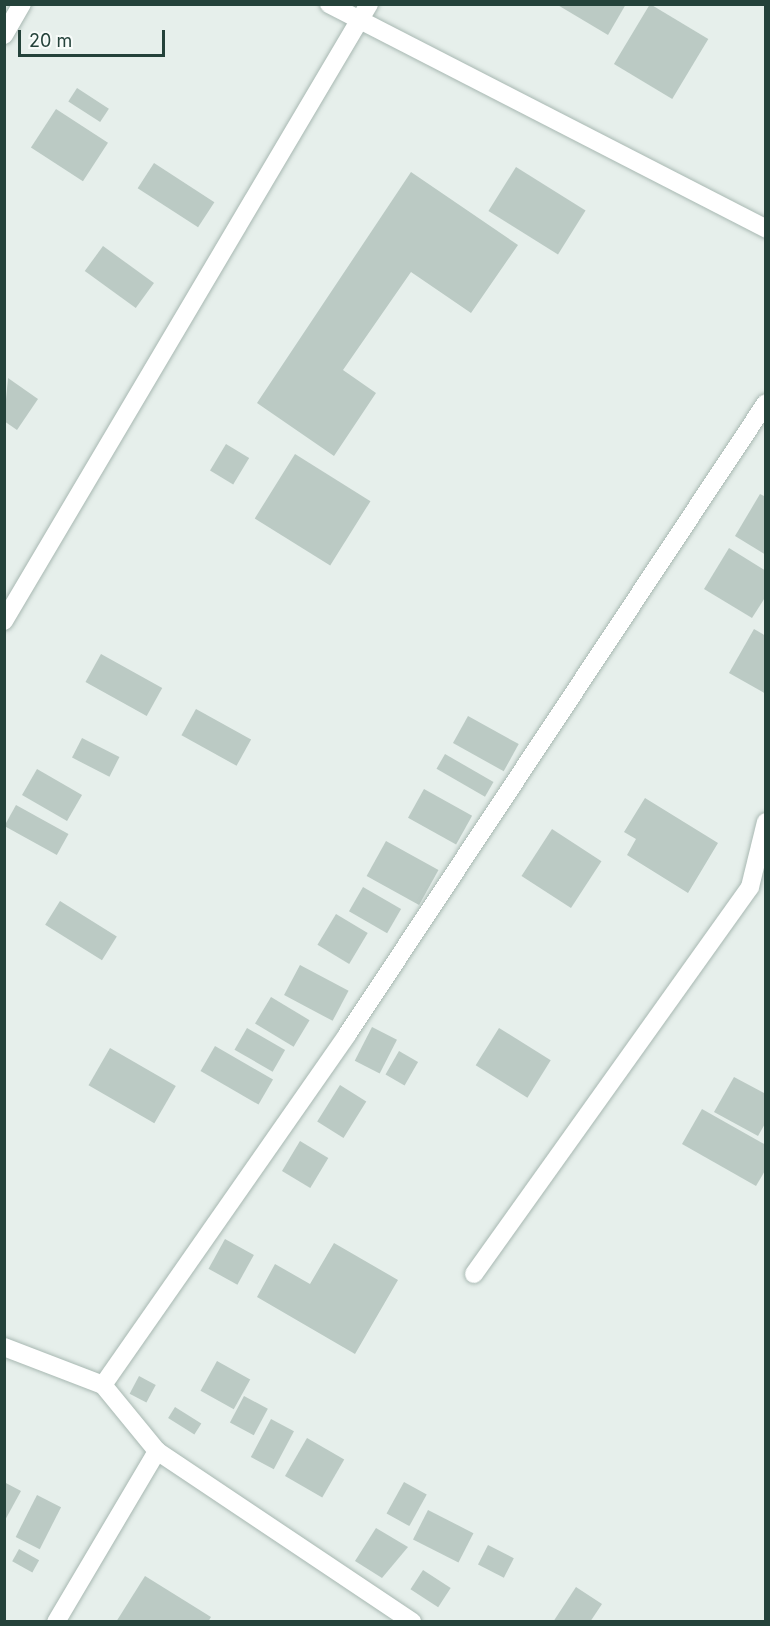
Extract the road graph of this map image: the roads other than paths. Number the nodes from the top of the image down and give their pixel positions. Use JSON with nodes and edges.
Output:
{"nodes":[{"id":1,"x":22,"y":4,"type":"edge"},
{"id":2,"x":329,"y":4,"type":"edge"},
{"id":3,"x":369,"y":4,"type":"edge"},
{"id":4,"x":358,"y":23,"type":"junction"},
{"id":5,"x":4,"y":35,"type":"edge"},
{"id":6,"x":765,"y":229,"type":"edge"},
{"id":7,"x":765,"y":402,"type":"edge"},
{"id":8,"x":4,"y":621,"type":"edge"},
{"id":9,"x":765,"y":822,"type":"edge"},
{"id":10,"x":474,"y":1274,"type":"dead end"},
{"id":11,"x":4,"y":1347,"type":"edge"},
{"id":12,"x":103,"y":1385,"type":"junction"},
{"id":13,"x":157,"y":1451,"type":"junction"},
{"id":14,"x":405,"y":1620,"type":"edge"},
{"id":15,"x":56,"y":1622,"type":"edge"}],
"edges":[{"from":1,"to":5,"type":"street"},
{"from":2,"to":4,"type":"street"},
{"from":3,"to":4,"type":"street"},
{"from":4,"to":6,"type":"street"},
{"from":4,"to":8,"type":"street"},
{"from":7,"to":12,"type":"street"},
{"from":9,"to":10,"type":"street"},
{"from":11,"to":12,"type":"street"},
{"from":12,"to":13,"type":"street"},
{"from":13,"to":14,"type":"street"},
{"from":13,"to":15,"type":"street"}]}
